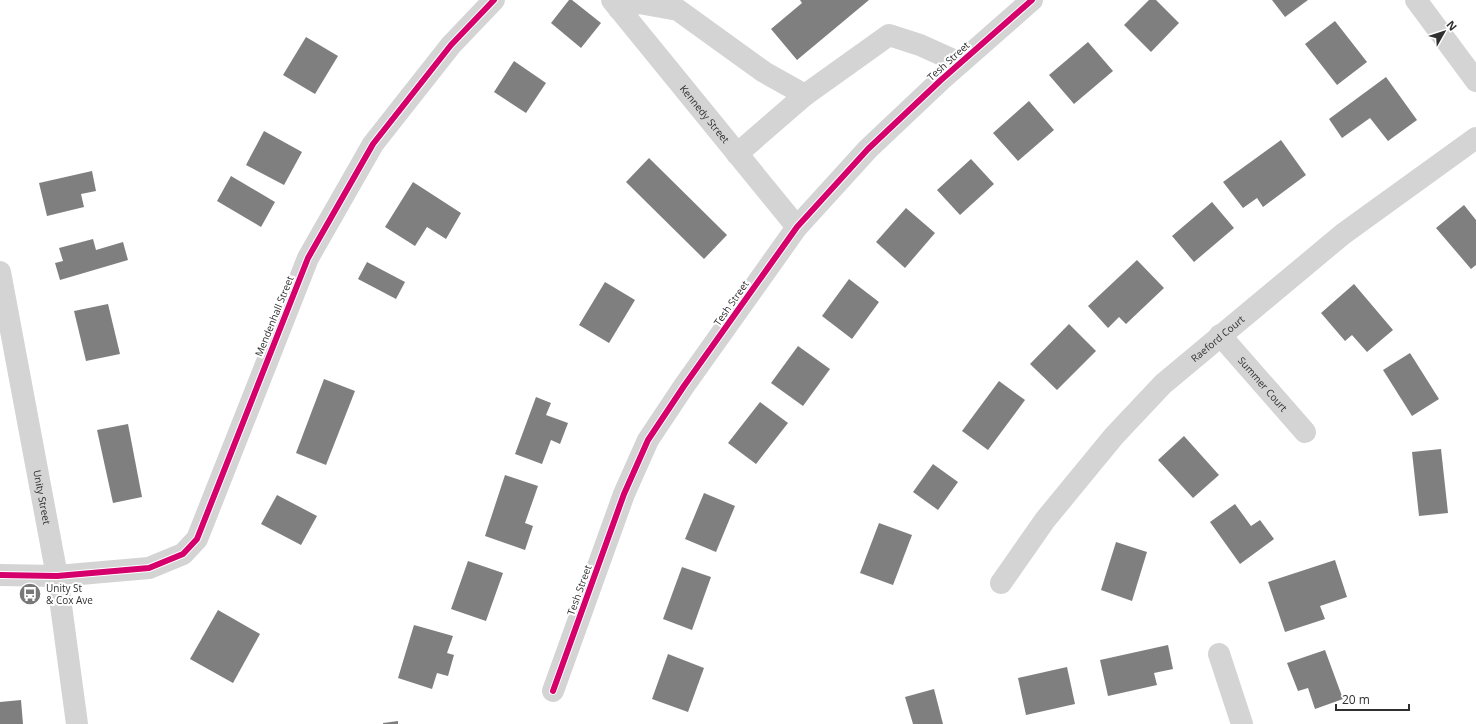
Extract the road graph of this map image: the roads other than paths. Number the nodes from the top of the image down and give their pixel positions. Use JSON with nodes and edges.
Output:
{"nodes":[{"id":1,"x":494,"y":0,"type":"edge"},
{"id":2,"x":1032,"y":0,"type":"edge"},
{"id":3,"x":1416,"y":0,"type":"edge"},
{"id":4,"x":616,"y":4,"type":"edge"},
{"id":5,"x":960,"y":63,"type":"junction"},
{"id":6,"x":1476,"y":81,"type":"edge"},
{"id":7,"x":805,"y":95,"type":"junction"},
{"id":8,"x":1476,"y":138,"type":"edge"},
{"id":9,"x":737,"y":154,"type":"junction"},
{"id":10,"x":797,"y":227,"type":"junction"},
{"id":11,"x":0,"y":272,"type":"edge"},
{"id":12,"x":1220,"y":335,"type":"junction"},
{"id":13,"x":1305,"y":432,"type":"dead end"},
{"id":14,"x":0,"y":575,"type":"edge"},
{"id":15,"x":57,"y":576,"type":"junction"},
{"id":16,"x":1001,"y":583,"type":"dead end"},
{"id":17,"x":1219,"y":654,"type":"dead end"},
{"id":18,"x":553,"y":691,"type":"dead end"},
{"id":19,"x":77,"y":724,"type":"edge"},
{"id":20,"x":1242,"y":724,"type":"edge"}],
"edges":[{"from":1,"to":15,"type":"street","name":"Mendenhall Street"},
{"from":2,"to":5,"type":"street","name":"Tesh Street"},
{"from":3,"to":6,"type":"street"},
{"from":4,"to":7,"type":"street"},
{"from":4,"to":9,"type":"street","name":"Kennedy Street"},
{"from":5,"to":7,"type":"street"},
{"from":5,"to":10,"type":"street","name":"Tesh Street"},
{"from":7,"to":9,"type":"street"},
{"from":8,"to":12,"type":"street","name":"Raeford Court"},
{"from":9,"to":10,"type":"street","name":"Kennedy Street"},
{"from":10,"to":18,"type":"street","name":"Tesh Street"},
{"from":11,"to":15,"type":"street","name":"Unity Street"},
{"from":12,"to":13,"type":"street","name":"Summer Court"},
{"from":12,"to":16,"type":"street","name":"Raeford Court"},
{"from":14,"to":15,"type":"street","name":"Mendenhall Street"},
{"from":15,"to":19,"type":"street","name":"Unity Street"},
{"from":17,"to":20,"type":"street"}]}
